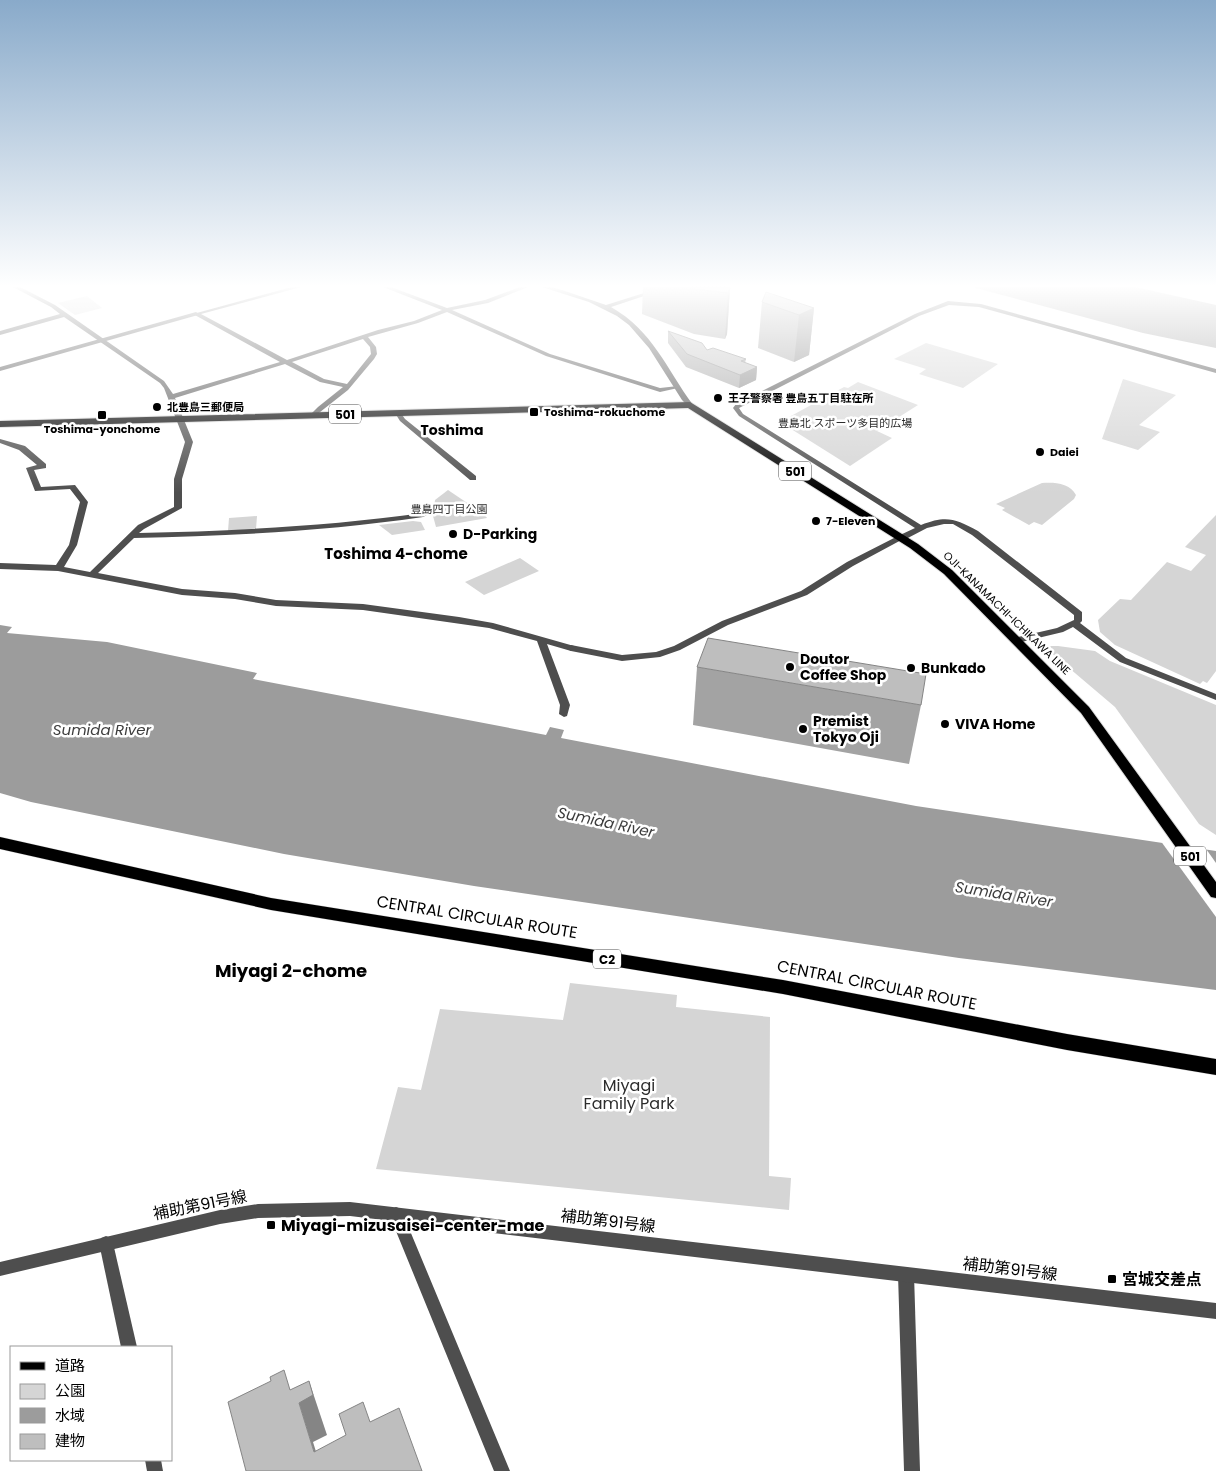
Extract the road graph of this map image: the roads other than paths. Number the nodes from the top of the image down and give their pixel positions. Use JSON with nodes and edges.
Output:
{"nodes":[{"id":1,"x":44,"y":356,"type":"edge"},
{"id":2,"x":124,"y":356,"type":"edge"},
{"id":3,"x":275,"y":356,"type":"edge"},
{"id":4,"x":307,"y":356,"type":"edge"},
{"id":5,"x":373,"y":356,"type":"edge"},
{"id":6,"x":550,"y":356,"type":"edge"},
{"id":7,"x":658,"y":356,"type":"edge"},
{"id":8,"x":836,"y":356,"type":"edge"},
{"id":9,"x":1160,"y":356,"type":"edge"},
{"id":10,"x":287,"y":362,"type":"junction"},
{"id":11,"x":0,"y":368,"type":"edge"},
{"id":12,"x":1216,"y":371,"type":"edge"},
{"id":13,"x":348,"y":386,"type":"junction"},
{"id":14,"x":676,"y":387,"type":"junction"},
{"id":15,"x":171,"y":397,"type":"junction"},
{"id":16,"x":690,"y":405,"type":"junction"},
{"id":17,"x":398,"y":413,"type":"junction"},
{"id":18,"x":314,"y":415,"type":"junction"},
{"id":19,"x":179,"y":419,"type":"junction"},
{"id":20,"x":0,"y":424,"type":"edge"},
{"id":21,"x":0,"y":441,"type":"edge"},
{"id":22,"x":473,"y":478,"type":"dead end"},
{"id":23,"x":423,"y":515,"type":"dead end"},
{"id":24,"x":921,"y":528,"type":"junction"},
{"id":25,"x":132,"y":536,"type":"junction"},
{"id":26,"x":901,"y":538,"type":"junction"},
{"id":27,"x":0,"y":566,"type":"edge"},
{"id":28,"x":58,"y":568,"type":"junction"},
{"id":29,"x":91,"y":575,"type":"junction"},
{"id":30,"x":1075,"y":624,"type":"junction"},
{"id":31,"x":540,"y":639,"type":"junction"},
{"id":32,"x":1018,"y":640,"type":"junction"},
{"id":33,"x":1216,"y":698,"type":"edge"},
{"id":34,"x":564,"y":714,"type":"dead end"},
{"id":35,"x":0,"y":836,"type":"edge"},
{"id":36,"x":0,"y":842,"type":"edge"},
{"id":37,"x":1216,"y":893,"type":"edge"},
{"id":38,"x":1216,"y":1060,"type":"edge"},
{"id":39,"x":1216,"y":1067,"type":"edge"},
{"id":40,"x":396,"y":1214,"type":"junction"},
{"id":41,"x":106,"y":1243,"type":"junction"},
{"id":42,"x":0,"y":1269,"type":"edge"},
{"id":43,"x":906,"y":1274,"type":"junction"},
{"id":44,"x":1216,"y":1311,"type":"edge"},
{"id":45,"x":128,"y":1346,"type":"edge"},
{"id":46,"x":502,"y":1471,"type":"edge"},
{"id":47,"x":912,"y":1471,"type":"edge"}],
"edges":[{"from":1,"to":11,"type":"street"},
{"from":2,"to":15,"type":"street"},
{"from":3,"to":10,"type":"street"},
{"from":4,"to":10,"type":"street"},
{"from":5,"to":13,"type":"street"},
{"from":6,"to":14,"type":"street"},
{"from":7,"to":14,"type":"street"},
{"from":8,"to":24,"type":"street"},
{"from":9,"to":12,"type":"street"},
{"from":10,"to":13,"type":"street"},
{"from":10,"to":15,"type":"street"},
{"from":13,"to":18,"type":"street"},
{"from":14,"to":16,"type":"street"},
{"from":15,"to":19,"type":"street"},
{"from":16,"to":17,"type":"main road","number":"501"},
{"from":16,"to":26,"type":"main road","name":"OJI-KANAMACHI-ICHIKAWA LINE","number":"501"},
{"from":17,"to":18,"type":"main road","number":"501"},
{"from":17,"to":22,"type":"street"},
{"from":18,"to":19,"type":"main road","number":"501"},
{"from":19,"to":20,"type":"main road","number":"501"},
{"from":19,"to":25,"type":"street"},
{"from":21,"to":28,"type":"street"},
{"from":23,"to":25,"type":"street"},
{"from":24,"to":26,"type":"street"},
{"from":24,"to":30,"type":"street"},
{"from":25,"to":29,"type":"street"},
{"from":26,"to":31,"type":"street"},
{"from":26,"to":32,"type":"main road","name":"OJI-KANAMACHI-ICHIKAWA LINE","number":"501"},
{"from":27,"to":28,"type":"street"},
{"from":28,"to":29,"type":"street"},
{"from":29,"to":31,"type":"street"},
{"from":30,"to":32,"type":"street"},
{"from":30,"to":33,"type":"street"},
{"from":31,"to":34,"type":"street"},
{"from":32,"to":37,"type":"main road","name":"OJI-KANAMACHI-ICHIKAWA LINE","number":"501"},
{"from":35,"to":38,"type":"highway","name":"CENTRAL CIRCULAR ROUTE","number":"C2"},
{"from":36,"to":39,"type":"highway","name":"CENTRAL CIRCULAR ROUTE","number":"C2"},
{"from":40,"to":41,"type":"street","name":"補助第91号線"},
{"from":40,"to":43,"type":"street","name":"補助第91号線"},
{"from":40,"to":46,"type":"street"},
{"from":41,"to":42,"type":"street","name":"補助第91号線"},
{"from":41,"to":45,"type":"street"},
{"from":43,"to":44,"type":"street","name":"補助第91号線"},
{"from":43,"to":47,"type":"street"}]}
